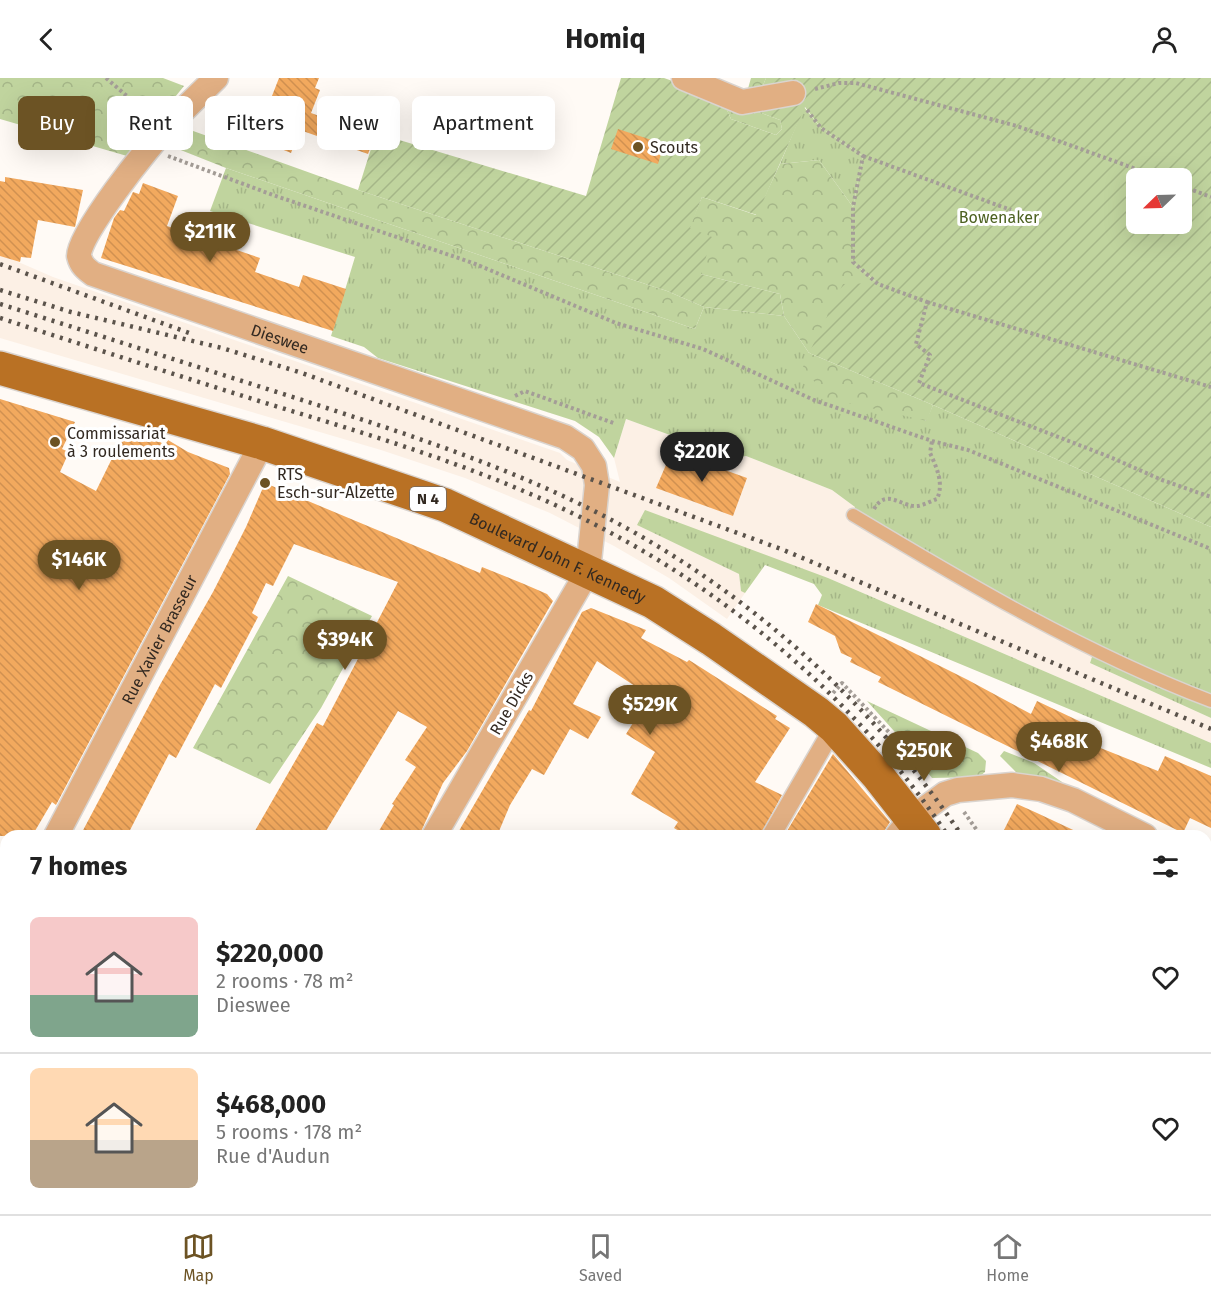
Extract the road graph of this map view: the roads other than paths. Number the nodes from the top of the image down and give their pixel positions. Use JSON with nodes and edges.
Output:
{"nodes":[{"id":1,"x":216,"y":78,"type":"edge"},
{"id":2,"x":684,"y":78,"type":"edge"},
{"id":3,"x":793,"y":93,"type":"road end"},
{"id":4,"x":0,"y":368,"type":"edge"},
{"id":5,"x":262,"y":443,"type":"junction"},
{"id":6,"x":853,"y":515,"type":"dead end"},
{"id":7,"x":588,"y":571,"type":"junction"},
{"id":8,"x":1211,"y":700,"type":"edge"},
{"id":9,"x":825,"y":719,"type":"junction"},
{"id":10,"x":59,"y":830,"type":"edge"},
{"id":11,"x":437,"y":830,"type":"edge"},
{"id":12,"x":774,"y":830,"type":"edge"},
{"id":13,"x":911,"y":830,"type":"edge"},
{"id":14,"x":1133,"y":830,"type":"edge"}],
"edges":[{"from":1,"to":7,"type":"street","name":"Dieswee"},
{"from":2,"to":3,"type":"street"},
{"from":4,"to":5,"type":"main road","name":"Boulevard John F. Kennedy","number":"N 4"},
{"from":5,"to":7,"type":"main road","name":"Boulevard John F. Kennedy","number":"N 4"},
{"from":5,"to":10,"type":"street","name":"Rue Xavier Brasseur"},
{"from":6,"to":8,"type":"lane"},
{"from":7,"to":9,"type":"main road","name":"Boulevard John F. Kennedy","number":"N 4"},
{"from":7,"to":11,"type":"street","name":"Rue Dicks"},
{"from":9,"to":12,"type":"street"},
{"from":9,"to":13,"type":"main road","name":"Boulevard John F. Kennedy","number":"N 4"},
{"from":13,"to":14,"type":"street"}]}
